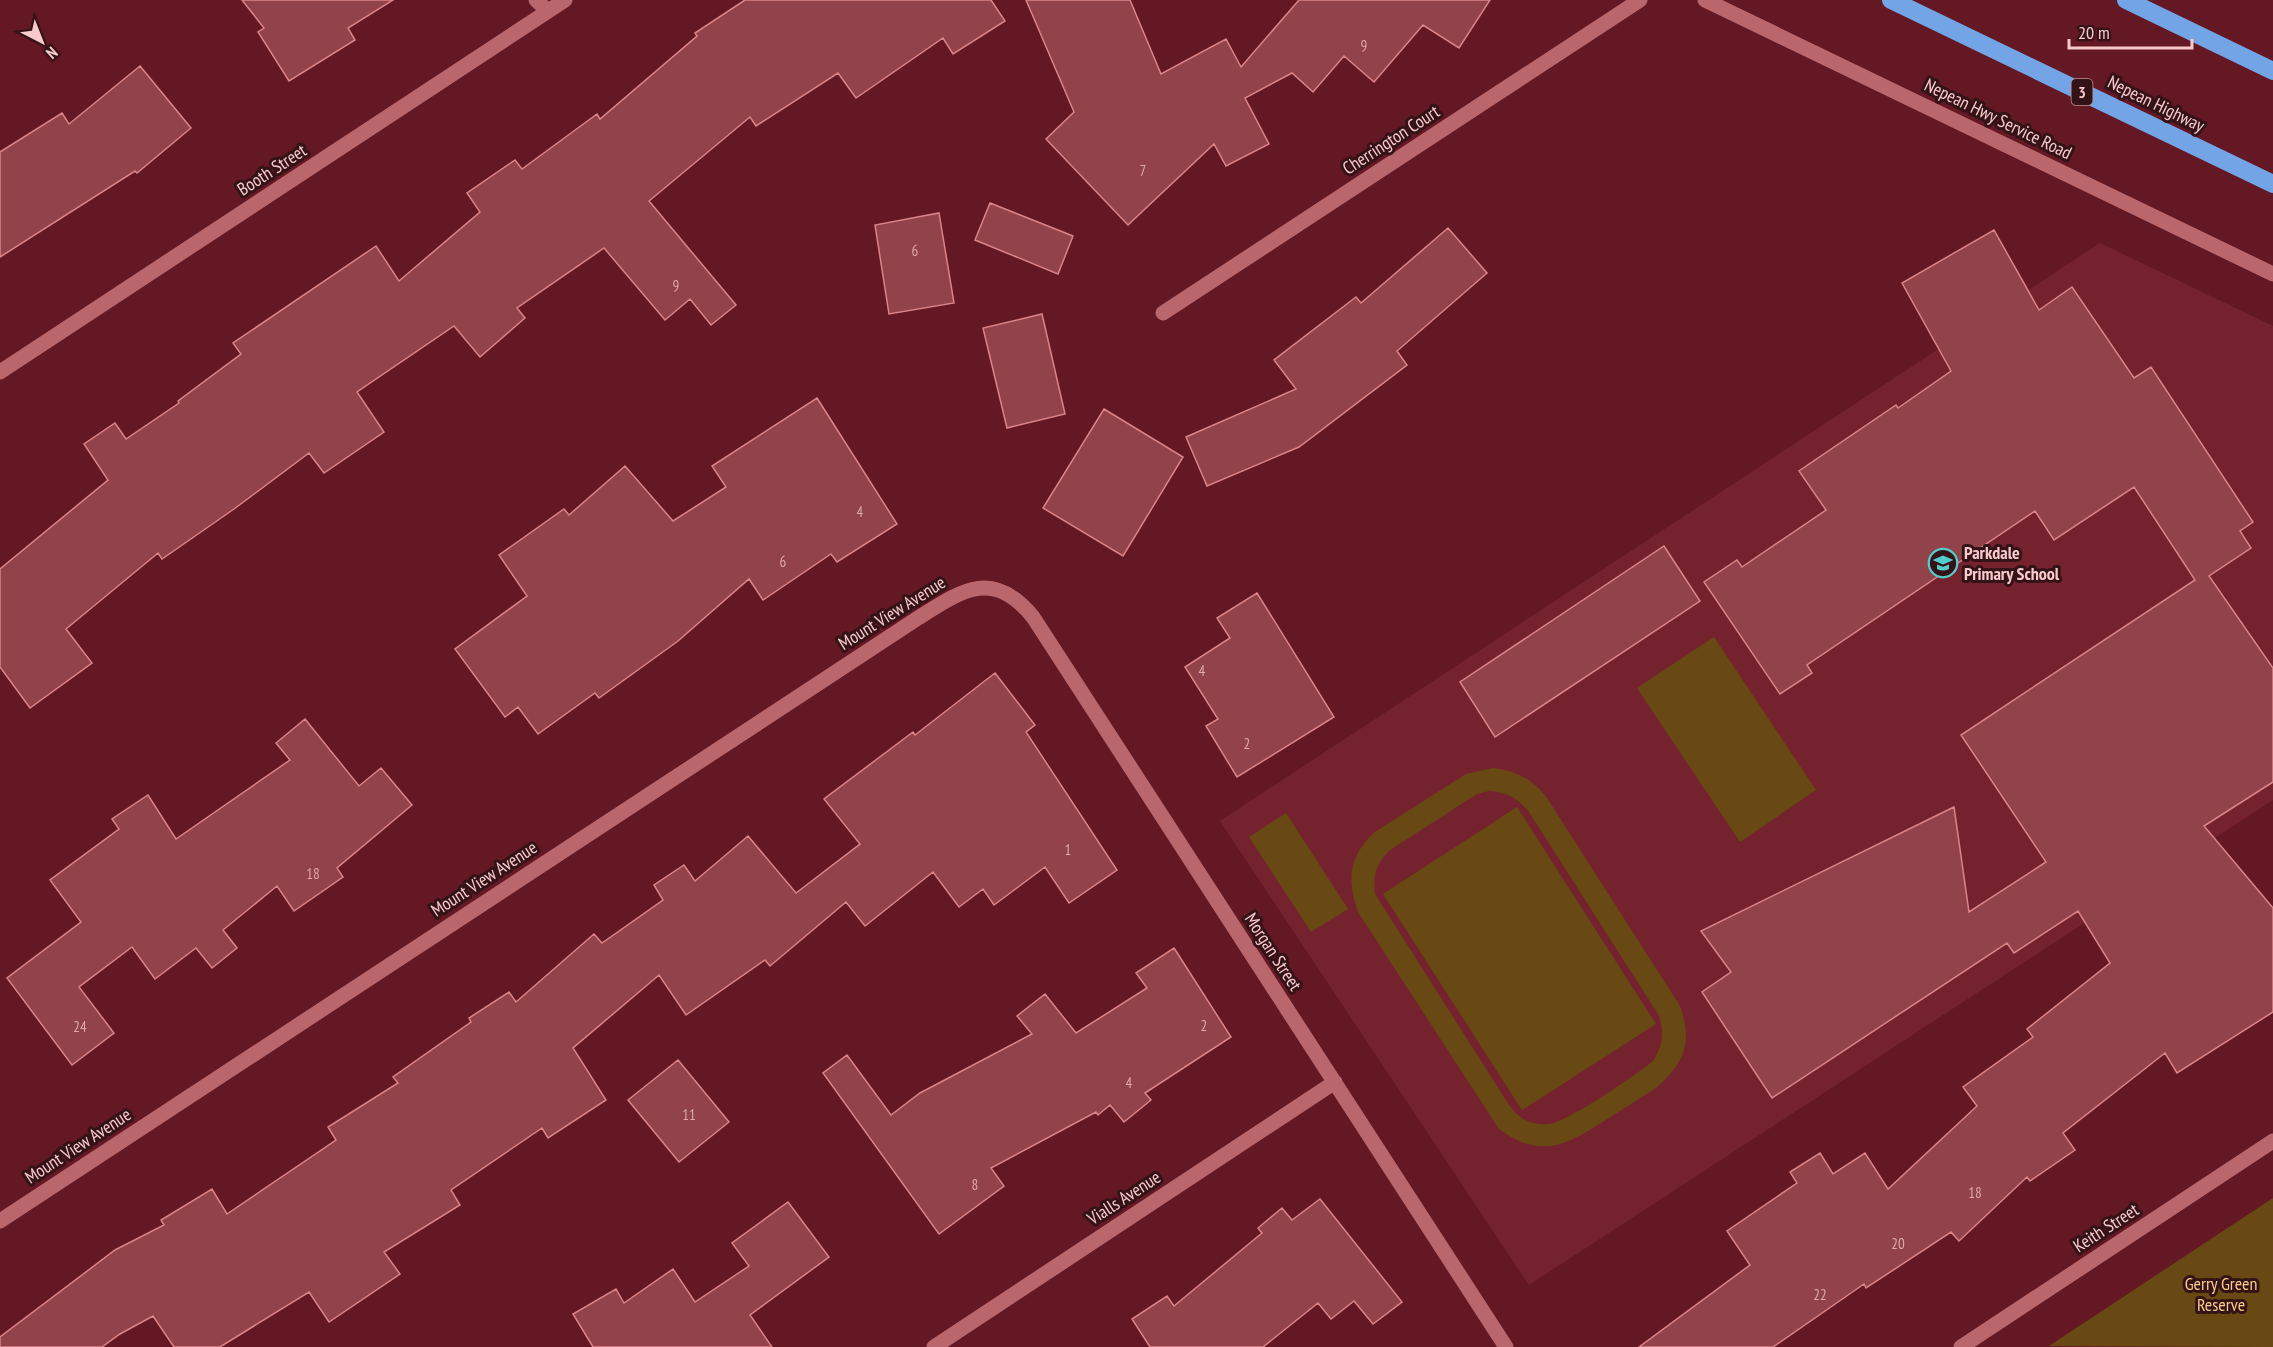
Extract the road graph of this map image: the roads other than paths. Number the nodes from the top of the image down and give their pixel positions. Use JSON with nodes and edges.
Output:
{"nodes":[{"id":1,"x":536,"y":0,"type":"edge"},
{"id":2,"x":566,"y":0,"type":"edge"},
{"id":3,"x":1640,"y":0,"type":"edge"},
{"id":4,"x":1705,"y":0,"type":"edge"},
{"id":5,"x":1891,"y":0,"type":"edge"},
{"id":6,"x":2126,"y":0,"type":"edge"},
{"id":7,"x":549,"y":11,"type":"junction"},
{"id":8,"x":2273,"y":71,"type":"edge"},
{"id":9,"x":2273,"y":184,"type":"edge"},
{"id":10,"x":2273,"y":274,"type":"edge"},
{"id":11,"x":1163,"y":313,"type":"dead end"},
{"id":12,"x":0,"y":372,"type":"edge"},
{"id":13,"x":997,"y":590,"type":"joint"},
{"id":14,"x":1335,"y":1083,"type":"junction"},
{"id":15,"x":2273,"y":1141,"type":"edge"},
{"id":16,"x":0,"y":1221,"type":"edge"},
{"id":17,"x":934,"y":1347,"type":"edge"},
{"id":18,"x":1506,"y":1347,"type":"edge"},
{"id":19,"x":1960,"y":1347,"type":"edge"}],
"edges":[{"from":1,"to":7,"type":"street"},
{"from":2,"to":7,"type":"street","name":"Booth Street"},
{"from":3,"to":11,"type":"street","name":"Cherrington Court"},
{"from":4,"to":10,"type":"street","name":"Nepean Hwy Service Road"},
{"from":5,"to":9,"type":"highway","name":"Nepean Highway","number":"3"},
{"from":6,"to":8,"type":"highway"},
{"from":7,"to":12,"type":"street","name":"Booth Street"},
{"from":13,"to":14,"type":"street","name":"Morgan Street"},
{"from":13,"to":16,"type":"street","name":"Mount View Avenue"},
{"from":14,"to":17,"type":"street","name":"Vialls Avenue"},
{"from":14,"to":18,"type":"street","name":"Morgan Street"},
{"from":15,"to":19,"type":"street","name":"Keith Street"}]}
